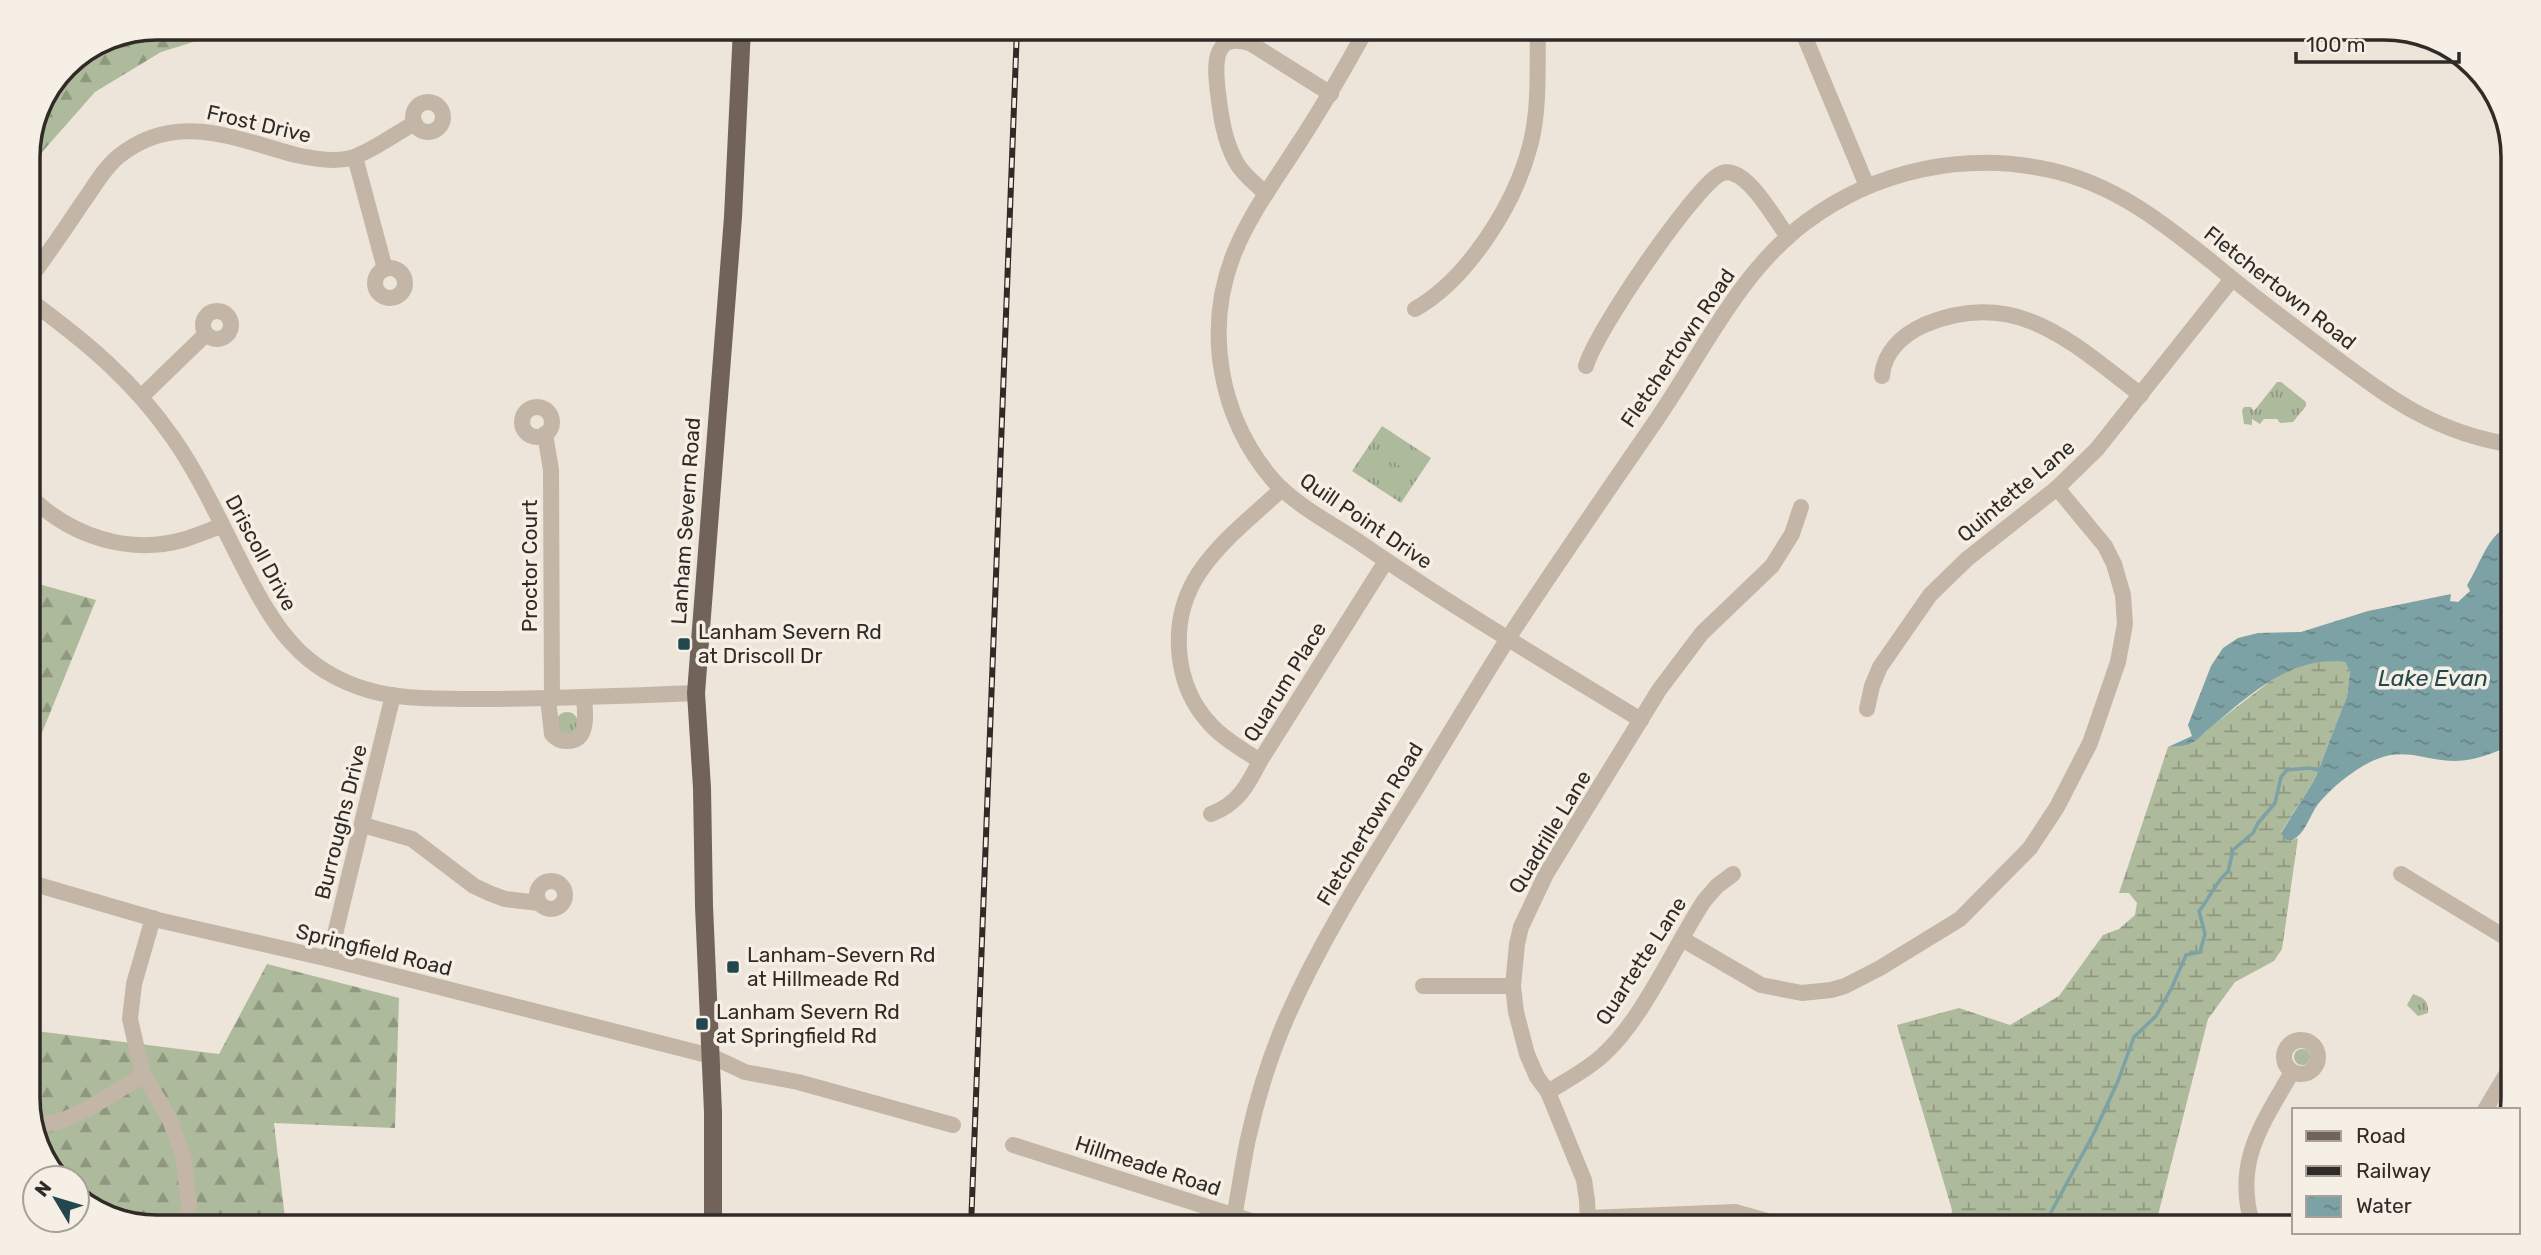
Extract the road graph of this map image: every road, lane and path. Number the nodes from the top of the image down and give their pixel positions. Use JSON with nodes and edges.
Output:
{"nodes":[{"id":1,"x":741,"y":40,"type":"edge"},
{"id":2,"x":1360,"y":40,"type":"edge"},
{"id":3,"x":1537,"y":40,"type":"edge"},
{"id":4,"x":1806,"y":40,"type":"edge"},
{"id":5,"x":1331,"y":94,"type":"junction"},
{"id":6,"x":415,"y":123,"type":"dead end"},
{"id":7,"x":355,"y":157,"type":"junction"},
{"id":8,"x":1867,"y":186,"type":"junction"},
{"id":9,"x":1266,"y":194,"type":"junction"},
{"id":10,"x":1788,"y":237,"type":"junction"},
{"id":11,"x":41,"y":263,"type":"edge"},
{"id":12,"x":385,"y":269,"type":"dead end"},
{"id":13,"x":2232,"y":279,"type":"junction"},
{"id":14,"x":41,"y":309,"type":"edge"},
{"id":15,"x":1415,"y":309,"type":"dead end"},
{"id":16,"x":206,"y":334,"type":"dead end"},
{"id":17,"x":1586,"y":366,"type":"dead end"},
{"id":18,"x":1882,"y":376,"type":"dead end"},
{"id":19,"x":2141,"y":395,"type":"junction"},
{"id":20,"x":142,"y":396,"type":"junction"},
{"id":21,"x":545,"y":434,"type":"dead end"},
{"id":22,"x":2500,"y":443,"type":"edge"},
{"id":23,"x":2057,"y":488,"type":"junction"},
{"id":24,"x":1282,"y":489,"type":"junction"},
{"id":25,"x":41,"y":505,"type":"edge"},
{"id":26,"x":1801,"y":508,"type":"dead end"},
{"id":27,"x":221,"y":526,"type":"junction"},
{"id":28,"x":1386,"y":561,"type":"junction"},
{"id":29,"x":1508,"y":639,"type":"junction"},
{"id":30,"x":696,"y":693,"type":"junction"},
{"id":31,"x":393,"y":695,"type":"junction"},
{"id":32,"x":584,"y":697,"type":"junction"},
{"id":33,"x":550,"y":699,"type":"junction"},
{"id":34,"x":1867,"y":709,"type":"dead end"},
{"id":35,"x":1641,"y":720,"type":"junction"},
{"id":36,"x":1260,"y":761,"type":"junction"},
{"id":37,"x":1211,"y":814,"type":"dead end"},
{"id":38,"x":363,"y":825,"type":"junction"},
{"id":39,"x":1732,"y":874,"type":"dead end"},
{"id":40,"x":2401,"y":874,"type":"dead end"},
{"id":41,"x":41,"y":885,"type":"edge"},
{"id":42,"x":539,"y":902,"type":"dead end"},
{"id":43,"x":153,"y":918,"type":"junction"},
{"id":44,"x":2501,"y":935,"type":"edge"},
{"id":45,"x":1682,"y":939,"type":"junction"},
{"id":46,"x":329,"y":959,"type":"junction"},
{"id":47,"x":1423,"y":986,"type":"dead end"},
{"id":48,"x":1513,"y":986,"type":"junction"},
{"id":49,"x":711,"y":1056,"type":"junction"},
{"id":50,"x":2292,"y":1072,"type":"dead end"},
{"id":51,"x":143,"y":1075,"type":"junction"},
{"id":52,"x":2501,"y":1083,"type":"edge"},
{"id":53,"x":1548,"y":1092,"type":"junction"},
{"id":54,"x":2486,"y":1108,"type":"edge"},
{"id":55,"x":44,"y":1125,"type":"edge"},
{"id":56,"x":953,"y":1125,"type":"dead end"},
{"id":57,"x":1013,"y":1145,"type":"dead end"},
{"id":58,"x":188,"y":1215,"type":"edge"},
{"id":59,"x":713,"y":1215,"type":"edge"},
{"id":60,"x":1216,"y":1215,"type":"edge"},
{"id":61,"x":1234,"y":1215,"type":"edge"},
{"id":62,"x":1587,"y":1215,"type":"edge"},
{"id":63,"x":1691,"y":1215,"type":"edge"},
{"id":64,"x":1746,"y":1215,"type":"edge"},
{"id":65,"x":2250,"y":1215,"type":"edge"}],
"edges":[{"from":1,"to":30,"type":"main road","name":"Lanham Severn Road"},
{"from":2,"to":5,"type":"street","name":"Quill Point Drive"},
{"from":3,"to":15,"type":"street"},
{"from":4,"to":8,"type":"street"},
{"from":5,"to":9,"type":"street","name":"Quill Point Drive"},
{"from":5,"to":9,"type":"street"},
{"from":6,"to":7,"type":"street","name":"Frost Drive"},
{"from":7,"to":11,"type":"street","name":"Frost Drive"},
{"from":7,"to":12,"type":"street"},
{"from":8,"to":10,"type":"street","name":"Fletchertown Road"},
{"from":8,"to":13,"type":"street","name":"Fletchertown Road"},
{"from":9,"to":24,"type":"street","name":"Quill Point Drive"},
{"from":10,"to":17,"type":"street"},
{"from":10,"to":29,"type":"street","name":"Fletchertown Road"},
{"from":13,"to":19,"type":"street","name":"Quintette Lane"},
{"from":13,"to":22,"type":"street","name":"Fletchertown Road"},
{"from":14,"to":20,"type":"street","name":"Driscoll Drive"},
{"from":16,"to":20,"type":"street"},
{"from":18,"to":19,"type":"street"},
{"from":19,"to":23,"type":"street","name":"Quintette Lane"},
{"from":20,"to":27,"type":"street","name":"Driscoll Drive"},
{"from":21,"to":33,"type":"street","name":"Proctor Court"},
{"from":23,"to":34,"type":"street","name":"Quintette Lane"},
{"from":23,"to":45,"type":"street"},
{"from":24,"to":28,"type":"street","name":"Quill Point Drive"},
{"from":24,"to":36,"type":"street"},
{"from":25,"to":27,"type":"street"},
{"from":26,"to":35,"type":"street","name":"Quadrille Lane"},
{"from":27,"to":31,"type":"street","name":"Driscoll Drive"},
{"from":28,"to":29,"type":"street","name":"Quill Point Drive"},
{"from":28,"to":36,"type":"street","name":"Quarum Place"},
{"from":29,"to":35,"type":"street","name":"Quill Point Drive"},
{"from":29,"to":61,"type":"street","name":"Fletchertown Road"},
{"from":30,"to":32,"type":"street","name":"Driscoll Drive"},
{"from":30,"to":49,"type":"main road","name":"Lanham Severn Road"},
{"from":31,"to":33,"type":"street","name":"Driscoll Drive"},
{"from":31,"to":38,"type":"street","name":"Burroughs Drive"},
{"from":32,"to":33,"type":"street","name":"Driscoll Drive"},
{"from":32,"to":33,"type":"street","name":"Proctor Court"},
{"from":35,"to":48,"type":"street","name":"Quadrille Lane"},
{"from":36,"to":37,"type":"street","name":"Quarum Place"},
{"from":38,"to":42,"type":"street"},
{"from":38,"to":46,"type":"street","name":"Burroughs Drive"},
{"from":39,"to":45,"type":"street","name":"Quartette Lane"},
{"from":40,"to":44,"type":"street"},
{"from":41,"to":43,"type":"street","name":"Springfield Road"},
{"from":43,"to":46,"type":"street","name":"Springfield Road"},
{"from":43,"to":51,"type":"street"},
{"from":45,"to":53,"type":"street","name":"Quartette Lane"},
{"from":46,"to":49,"type":"street","name":"Springfield Road"},
{"from":47,"to":48,"type":"street"},
{"from":48,"to":53,"type":"street","name":"Quadrille Lane"},
{"from":49,"to":56,"type":"street"},
{"from":49,"to":59,"type":"main road","name":"Lanham Severn Road"},
{"from":50,"to":65,"type":"street"},
{"from":51,"to":55,"type":"street"},
{"from":51,"to":58,"type":"street"},
{"from":52,"to":54,"type":"street"},
{"from":53,"to":62,"type":"street","name":"Quadrille Lane"},
{"from":57,"to":60,"type":"street","name":"Hillmeade Road"},
{"from":63,"to":64,"type":"street"}]}
